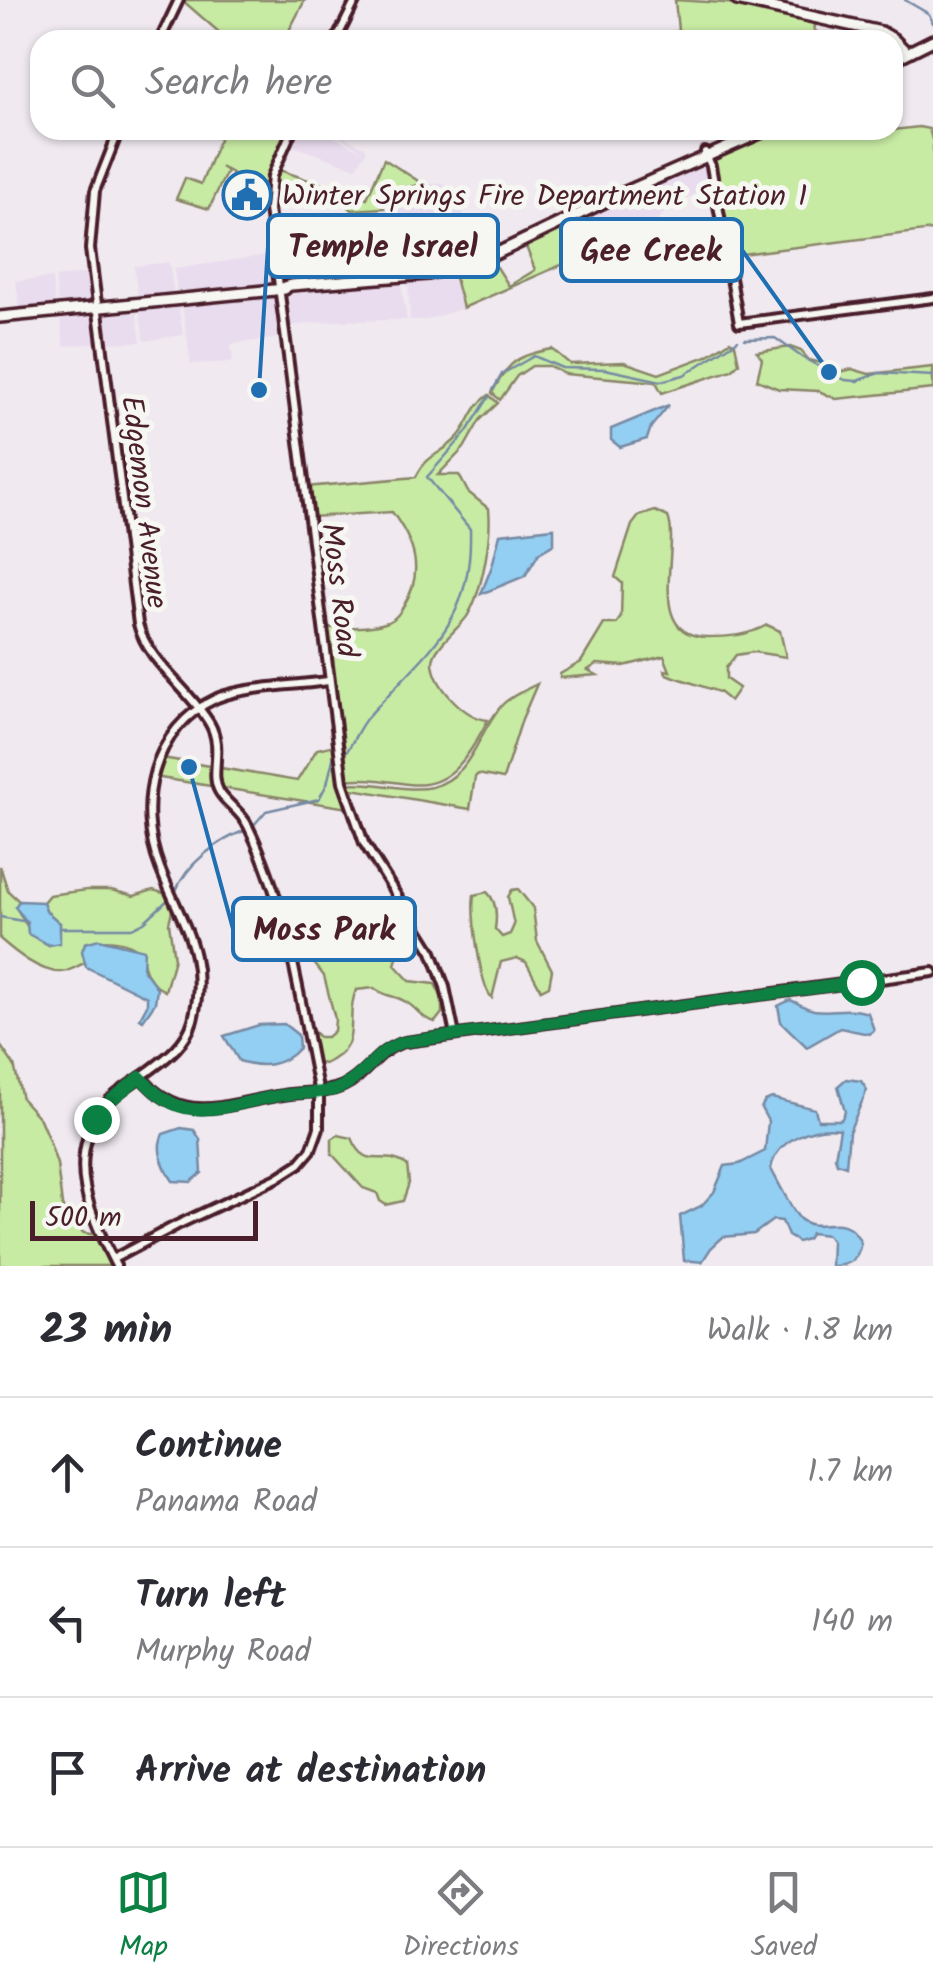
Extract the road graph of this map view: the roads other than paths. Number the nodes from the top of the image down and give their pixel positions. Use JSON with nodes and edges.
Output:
{"nodes":[{"id":1,"x":179,"y":0,"type":"edge"},
{"id":2,"x":356,"y":0,"type":"edge"},
{"id":3,"x":737,"y":0,"type":"edge"},
{"id":4,"x":165,"y":30,"type":"edge"},
{"id":5,"x":341,"y":30,"type":"edge"},
{"id":6,"x":859,"y":30,"type":"edge"},
{"id":7,"x":933,"y":36,"type":"edge"},
{"id":8,"x":903,"y":51,"type":"edge"},
{"id":9,"x":115,"y":140,"type":"edge"},
{"id":10,"x":287,"y":140,"type":"edge"},
{"id":11,"x":735,"y":140,"type":"edge"},
{"id":12,"x":743,"y":140,"type":"edge"},
{"id":13,"x":707,"y":155,"type":"junction"},
{"id":14,"x":279,"y":289,"type":"junction"},
{"id":15,"x":933,"y":298,"type":"edge"},
{"id":16,"x":98,"y":307,"type":"junction"},
{"id":17,"x":0,"y":317,"type":"edge"},
{"id":18,"x":330,"y":681,"type":"junction"},
{"id":19,"x":200,"y":710,"type":"junction"},
{"id":20,"x":933,"y":972,"type":"edge"},
{"id":21,"x":455,"y":1035,"type":"junction"},
{"id":22,"x":140,"y":1077,"type":"junction"},
{"id":23,"x":319,"y":1093,"type":"junction"},
{"id":24,"x":114,"y":1262,"type":"edge"}],
"edges":[{"from":1,"to":4,"type":"street"},
{"from":2,"to":5,"type":"street"},
{"from":3,"to":6,"type":"main road"},
{"from":7,"to":8,"type":"main road"},
{"from":9,"to":16,"type":"street","name":"Edgemon Avenue"},
{"from":10,"to":14,"type":"street","name":"Moss Road"},
{"from":11,"to":13,"type":"main road"},
{"from":12,"to":13,"type":"main road"},
{"from":13,"to":14,"type":"main road"},
{"from":13,"to":15,"type":"street"},
{"from":14,"to":16,"type":"main road"},
{"from":14,"to":18,"type":"street","name":"Moss Road"},
{"from":16,"to":17,"type":"main road"},
{"from":16,"to":19,"type":"street","name":"Edgemon Avenue"},
{"from":18,"to":19,"type":"street"},
{"from":18,"to":21,"type":"street","name":"Moss Road"},
{"from":19,"to":22,"type":"street"},
{"from":19,"to":23,"type":"street","name":"Edgemon Avenue"},
{"from":20,"to":21,"type":"street"},
{"from":21,"to":23,"type":"street"},
{"from":22,"to":23,"type":"street"},
{"from":22,"to":24,"type":"street"},
{"from":23,"to":24,"type":"street","name":"Edgemon Avenue"}]}
